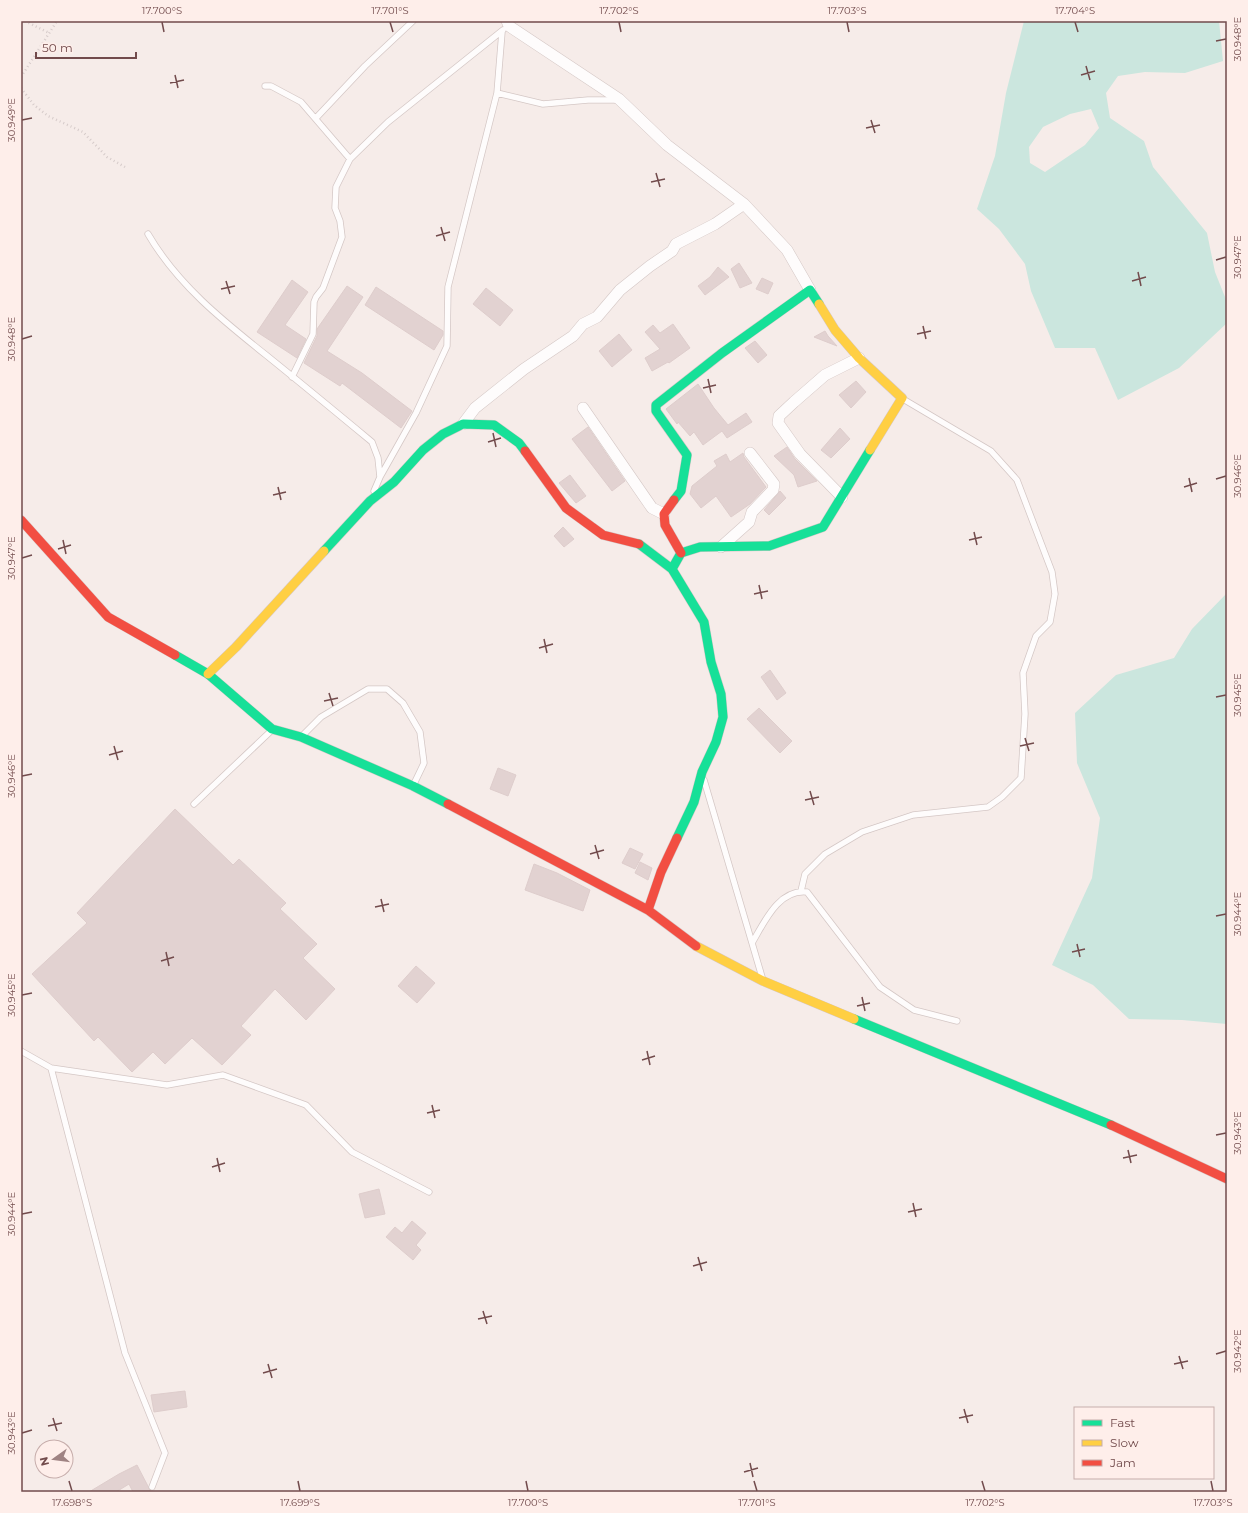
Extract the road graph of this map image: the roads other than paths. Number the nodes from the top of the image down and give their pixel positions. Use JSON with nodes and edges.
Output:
{"nodes":[{"id":1,"x":413,"y":21,"type":"edge"},
{"id":2,"x":506,"y":26,"type":"edge"},
{"id":3,"x":265,"y":86,"type":"dead end"},
{"id":4,"x":497,"y":93,"type":"junction"},
{"id":5,"x":619,"y":100,"type":"junction"},
{"id":6,"x":316,"y":118,"type":"junction"},
{"id":7,"x":350,"y":159,"type":"junction"},
{"id":8,"x":744,"y":204,"type":"junction"},
{"id":9,"x":148,"y":234,"type":"dead end"},
{"id":10,"x":810,"y":290,"type":"junction"},
{"id":11,"x":859,"y":358,"type":"junction"},
{"id":12,"x":292,"y":376,"type":"junction"},
{"id":13,"x":902,"y":398,"type":"junction"},
{"id":14,"x":583,"y":408,"type":"dead end"},
{"id":15,"x":463,"y":424,"type":"junction"},
{"id":16,"x":750,"y":453,"type":"dead end"},
{"id":17,"x":380,"y":477,"type":"junction"},
{"id":18,"x":842,"y":497,"type":"junction"},
{"id":19,"x":370,"y":501,"type":"junction"},
{"id":20,"x":664,"y":514,"type":"junction"},
{"id":21,"x":21,"y":520,"type":"edge"},
{"id":22,"x":721,"y":547,"type":"junction"},
{"id":23,"x":681,"y":553,"type":"junction"},
{"id":24,"x":672,"y":569,"type":"junction"},
{"id":25,"x":208,"y":674,"type":"junction"},
{"id":26,"x":272,"y":729,"type":"junction"},
{"id":27,"x":301,"y":737,"type":"junction"},
{"id":28,"x":702,"y":772,"type":"junction"},
{"id":29,"x":413,"y":786,"type":"junction"},
{"id":30,"x":194,"y":804,"type":"dead end"},
{"id":31,"x":801,"y":891,"type":"junction"},
{"id":32,"x":648,"y":910,"type":"junction"},
{"id":33,"x":752,"y":943,"type":"junction"},
{"id":34,"x":763,"y":981,"type":"junction"},
{"id":35,"x":957,"y":1021,"type":"dead end"},
{"id":36,"x":21,"y":1052,"type":"edge"},
{"id":37,"x":51,"y":1068,"type":"junction"},
{"id":38,"x":1227,"y":1179,"type":"edge"},
{"id":39,"x":429,"y":1192,"type":"dead end"},
{"id":40,"x":152,"y":1487,"type":"dead end"}],
"edges":[{"from":1,"to":6,"type":"lane"},
{"from":2,"to":4,"type":"lane"},
{"from":2,"to":5,"type":"street"},
{"from":2,"to":7,"type":"lane"},
{"from":3,"to":6,"type":"lane"},
{"from":4,"to":5,"type":"lane"},
{"from":4,"to":17,"type":"lane"},
{"from":5,"to":8,"type":"street"},
{"from":6,"to":7,"type":"lane"},
{"from":7,"to":12,"type":"lane"},
{"from":8,"to":10,"type":"street"},
{"from":8,"to":15,"type":"street"},
{"from":9,"to":12,"type":"lane"},
{"from":10,"to":11,"type":"street"},
{"from":10,"to":20,"type":"street"},
{"from":11,"to":13,"type":"street"},
{"from":11,"to":18,"type":"street"},
{"from":12,"to":17,"type":"lane"},
{"from":13,"to":18,"type":"street"},
{"from":13,"to":31,"type":"lane"},
{"from":14,"to":20,"type":"street"},
{"from":15,"to":19,"type":"street"},
{"from":15,"to":24,"type":"street"},
{"from":16,"to":22,"type":"street"},
{"from":17,"to":19,"type":"lane"},
{"from":18,"to":22,"type":"street"},
{"from":19,"to":25,"type":"street"},
{"from":20,"to":23,"type":"street"},
{"from":21,"to":25,"type":"street"},
{"from":22,"to":23,"type":"street"},
{"from":23,"to":24,"type":"street"},
{"from":24,"to":28,"type":"street"},
{"from":25,"to":26,"type":"street"},
{"from":26,"to":27,"type":"street"},
{"from":26,"to":30,"type":"lane"},
{"from":27,"to":29,"type":"street"},
{"from":27,"to":29,"type":"lane"},
{"from":28,"to":32,"type":"street"},
{"from":28,"to":33,"type":"lane"},
{"from":29,"to":32,"type":"street"},
{"from":31,"to":33,"type":"lane"},
{"from":31,"to":35,"type":"lane"},
{"from":32,"to":34,"type":"street"},
{"from":33,"to":34,"type":"lane"},
{"from":34,"to":38,"type":"street"},
{"from":36,"to":37,"type":"lane"},
{"from":37,"to":39,"type":"lane"},
{"from":37,"to":40,"type":"lane"}]}
